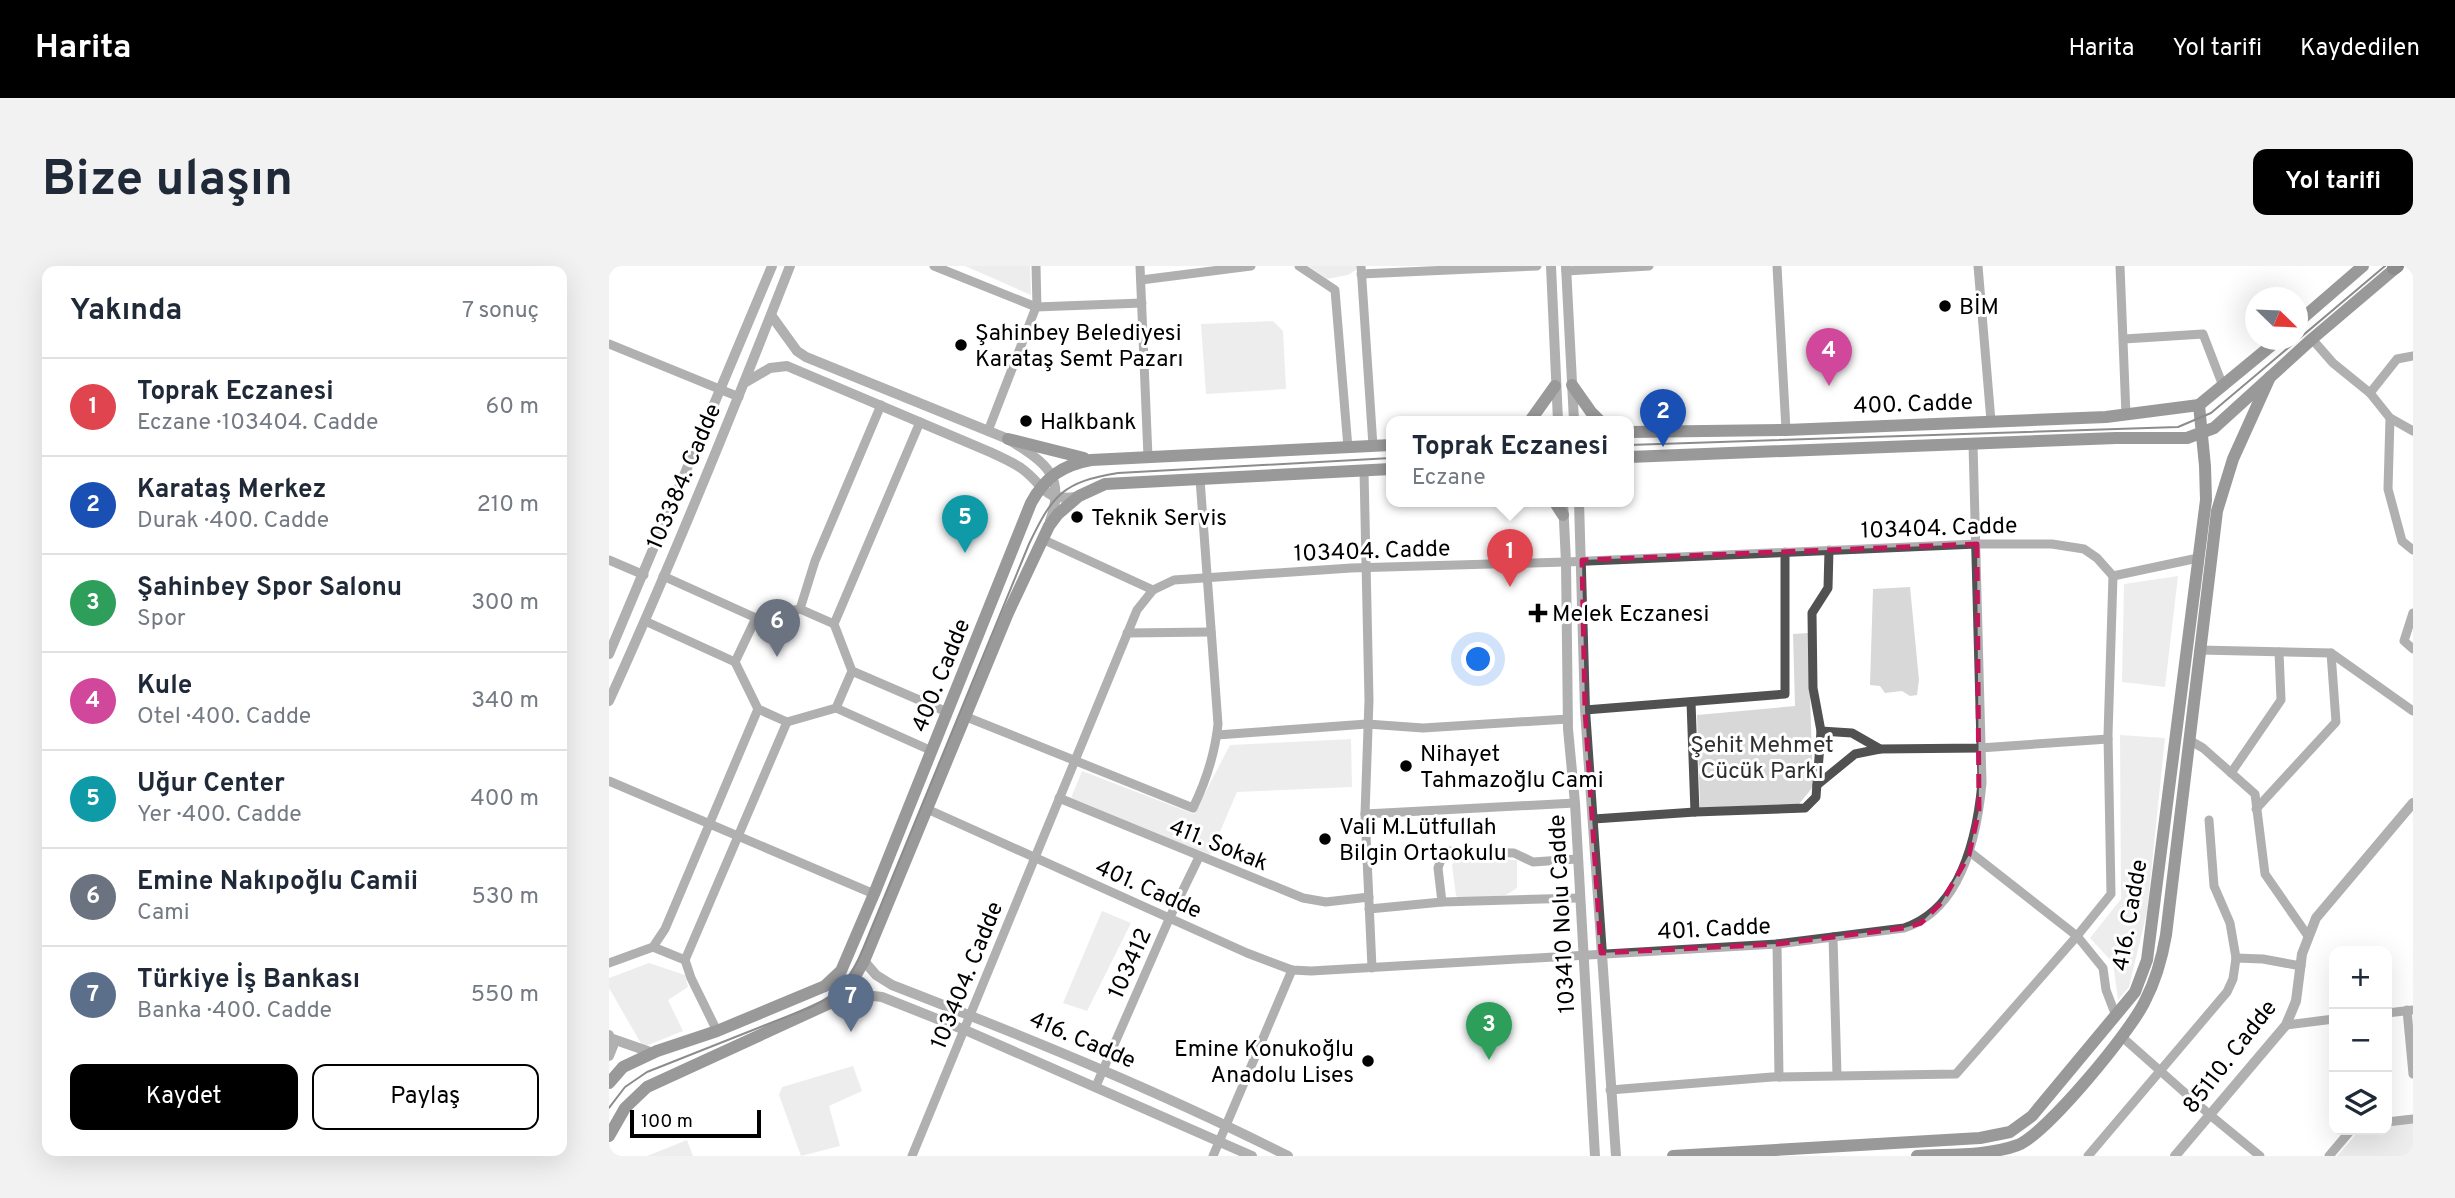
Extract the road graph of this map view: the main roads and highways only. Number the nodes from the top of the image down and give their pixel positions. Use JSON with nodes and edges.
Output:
{"nodes":[{"id":1,"x":2363,"y":266,"type":"edge"},
{"id":2,"x":2396,"y":267,"type":"edge"},
{"id":3,"x":2308,"y":314,"type":"edge"},
{"id":4,"x":2266,"y":350,"type":"edge"},
{"id":5,"x":2270,"y":377,"type":"junction"},
{"id":6,"x":1572,"y":385,"type":"road end"},
{"id":7,"x":1555,"y":386,"type":"road end"},
{"id":8,"x":2199,"y":405,"type":"junction"},
{"id":9,"x":1534,"y":416,"type":"edge"},
{"id":10,"x":1595,"y":416,"type":"edge"},
{"id":11,"x":1634,"y":432,"type":"edge"},
{"id":12,"x":2201,"y":432,"type":"junction"},
{"id":13,"x":2183,"y":438,"type":"junction"},
{"id":14,"x":1008,"y":439,"type":"road end"},
{"id":15,"x":1386,"y":445,"type":"edge"},
{"id":16,"x":1634,"y":458,"type":"edge"},
{"id":17,"x":1091,"y":460,"type":"junction"},
{"id":18,"x":2205,"y":466,"type":"junction"},
{"id":19,"x":1386,"y":469,"type":"edge"},
{"id":20,"x":1558,"y":507,"type":"edge"},
{"id":21,"x":1563,"y":515,"type":"road end"},
{"id":22,"x":609,"y":1083,"type":"edge"},
{"id":23,"x":609,"y":1136,"type":"edge"},
{"id":24,"x":2008,"y":1152,"type":"edge"},
{"id":25,"x":1981,"y":1154,"type":"edge"},
{"id":26,"x":1963,"y":1155,"type":"edge"},
{"id":27,"x":1673,"y":1156,"type":"edge"},
{"id":28,"x":1917,"y":1156,"type":"edge"}],
"edges":[{"from":1,"to":3,"type":"main road"},
{"from":2,"to":5,"type":"main road"},
{"from":4,"to":8,"type":"main road"},
{"from":5,"to":12,"type":"main road"},
{"from":5,"to":24,"type":"main road"},
{"from":6,"to":10,"type":"main road"},
{"from":7,"to":9,"type":"main road"},
{"from":8,"to":11,"type":"main road","name":"400. Cadde"},
{"from":8,"to":12,"type":"main road","name":"416. Cadde"},
{"from":12,"to":13,"type":"main road"},
{"from":12,"to":18,"type":"main road","name":"416. Cadde"},
{"from":13,"to":16,"type":"main road","name":"400. Cadde"},
{"from":13,"to":18,"type":"main road"},
{"from":14,"to":17,"type":"main road"},
{"from":15,"to":17,"type":"main road","name":"400. Cadde"},
{"from":17,"to":22,"type":"main road","name":"400. Cadde"},
{"from":18,"to":27,"type":"main road","name":"416. Cadde"},
{"from":19,"to":23,"type":"main road","name":"400. Cadde"},
{"from":20,"to":21,"type":"main road"},
{"from":24,"to":25,"type":"main road"},
{"from":25,"to":26,"type":"main road"},
{"from":26,"to":28,"type":"main road"}]}
